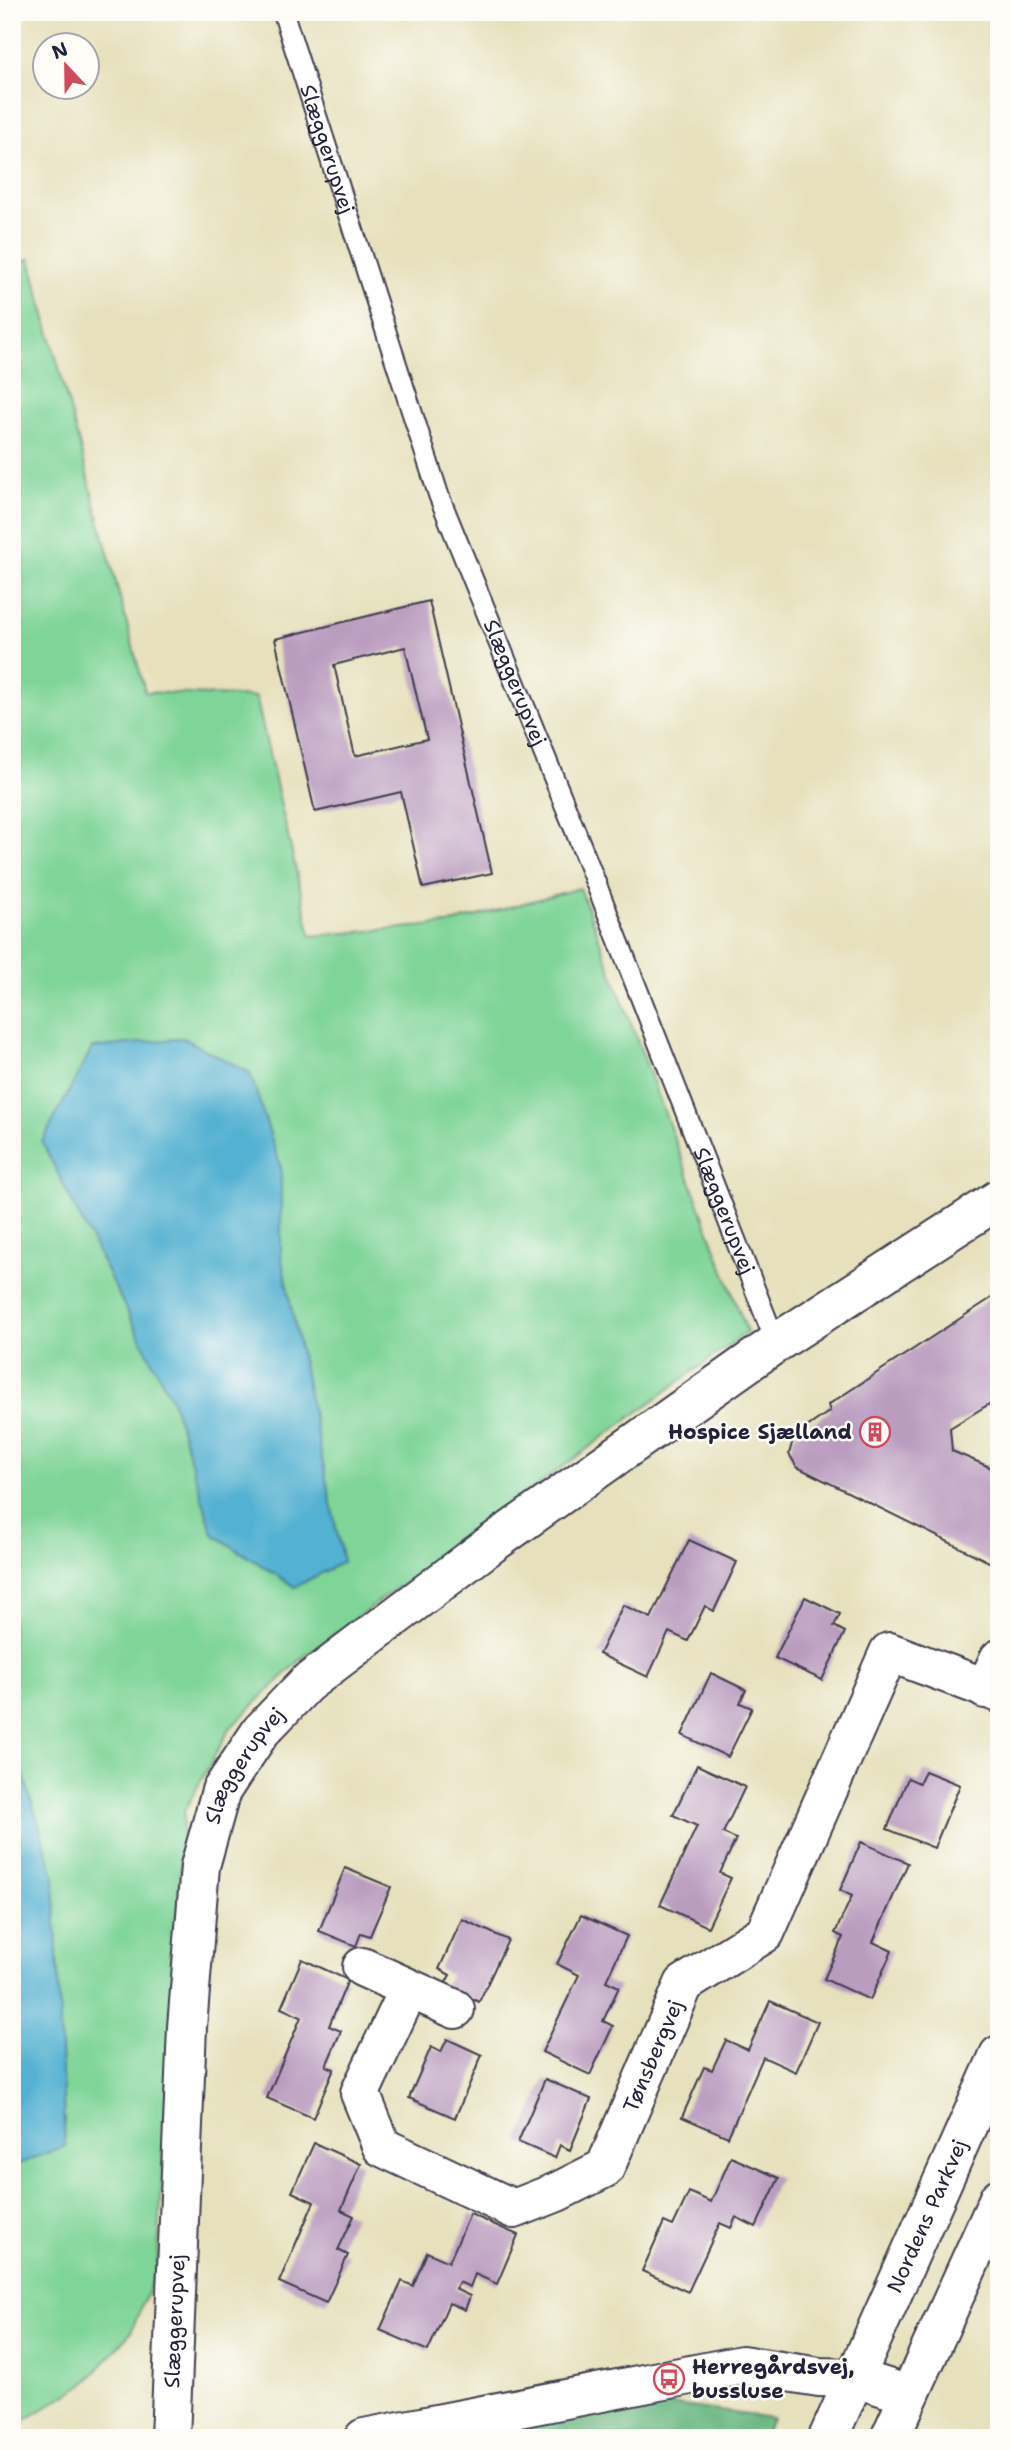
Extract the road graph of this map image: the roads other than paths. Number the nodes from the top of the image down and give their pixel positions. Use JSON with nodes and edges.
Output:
{"nodes":[{"id":1,"x":283,"y":12,"type":"edge"},
{"id":2,"x":999,"y":1199,"type":"edge"},
{"id":3,"x":776,"y":1343,"type":"junction"},
{"id":4,"x":994,"y":1680,"type":"edge"},
{"id":5,"x":362,"y":1968,"type":"dead end"},
{"id":6,"x":409,"y":1989,"type":"junction"},
{"id":7,"x":455,"y":2009,"type":"dead end"},
{"id":8,"x":999,"y":2055,"type":"edge"},
{"id":9,"x":999,"y":2198,"type":"edge"},
{"id":10,"x":856,"y":2378,"type":"junction"},
{"id":11,"x":909,"y":2395,"type":"junction"},
{"id":12,"x":170,"y":2438,"type":"edge"},
{"id":13,"x":364,"y":2438,"type":"edge"},
{"id":14,"x":828,"y":2438,"type":"edge"},
{"id":15,"x":890,"y":2438,"type":"edge"}],
"edges":[{"from":1,"to":3,"type":"lane","name":"Slæggerupvej"},
{"from":2,"to":3,"type":"street","name":"Slæggerupvej"},
{"from":3,"to":12,"type":"street","name":"Slæggerupvej"},
{"from":4,"to":6,"type":"street","name":"Tønsbergvej"},
{"from":5,"to":6,"type":"street"},
{"from":6,"to":7,"type":"street"},
{"from":8,"to":10,"type":"street","name":"Nordens Parkvej"},
{"from":9,"to":11,"type":"street"},
{"from":10,"to":11,"type":"street"},
{"from":10,"to":13,"type":"street"},
{"from":10,"to":14,"type":"street","name":"Nordens Parkvej"},
{"from":11,"to":15,"type":"street"}]}
